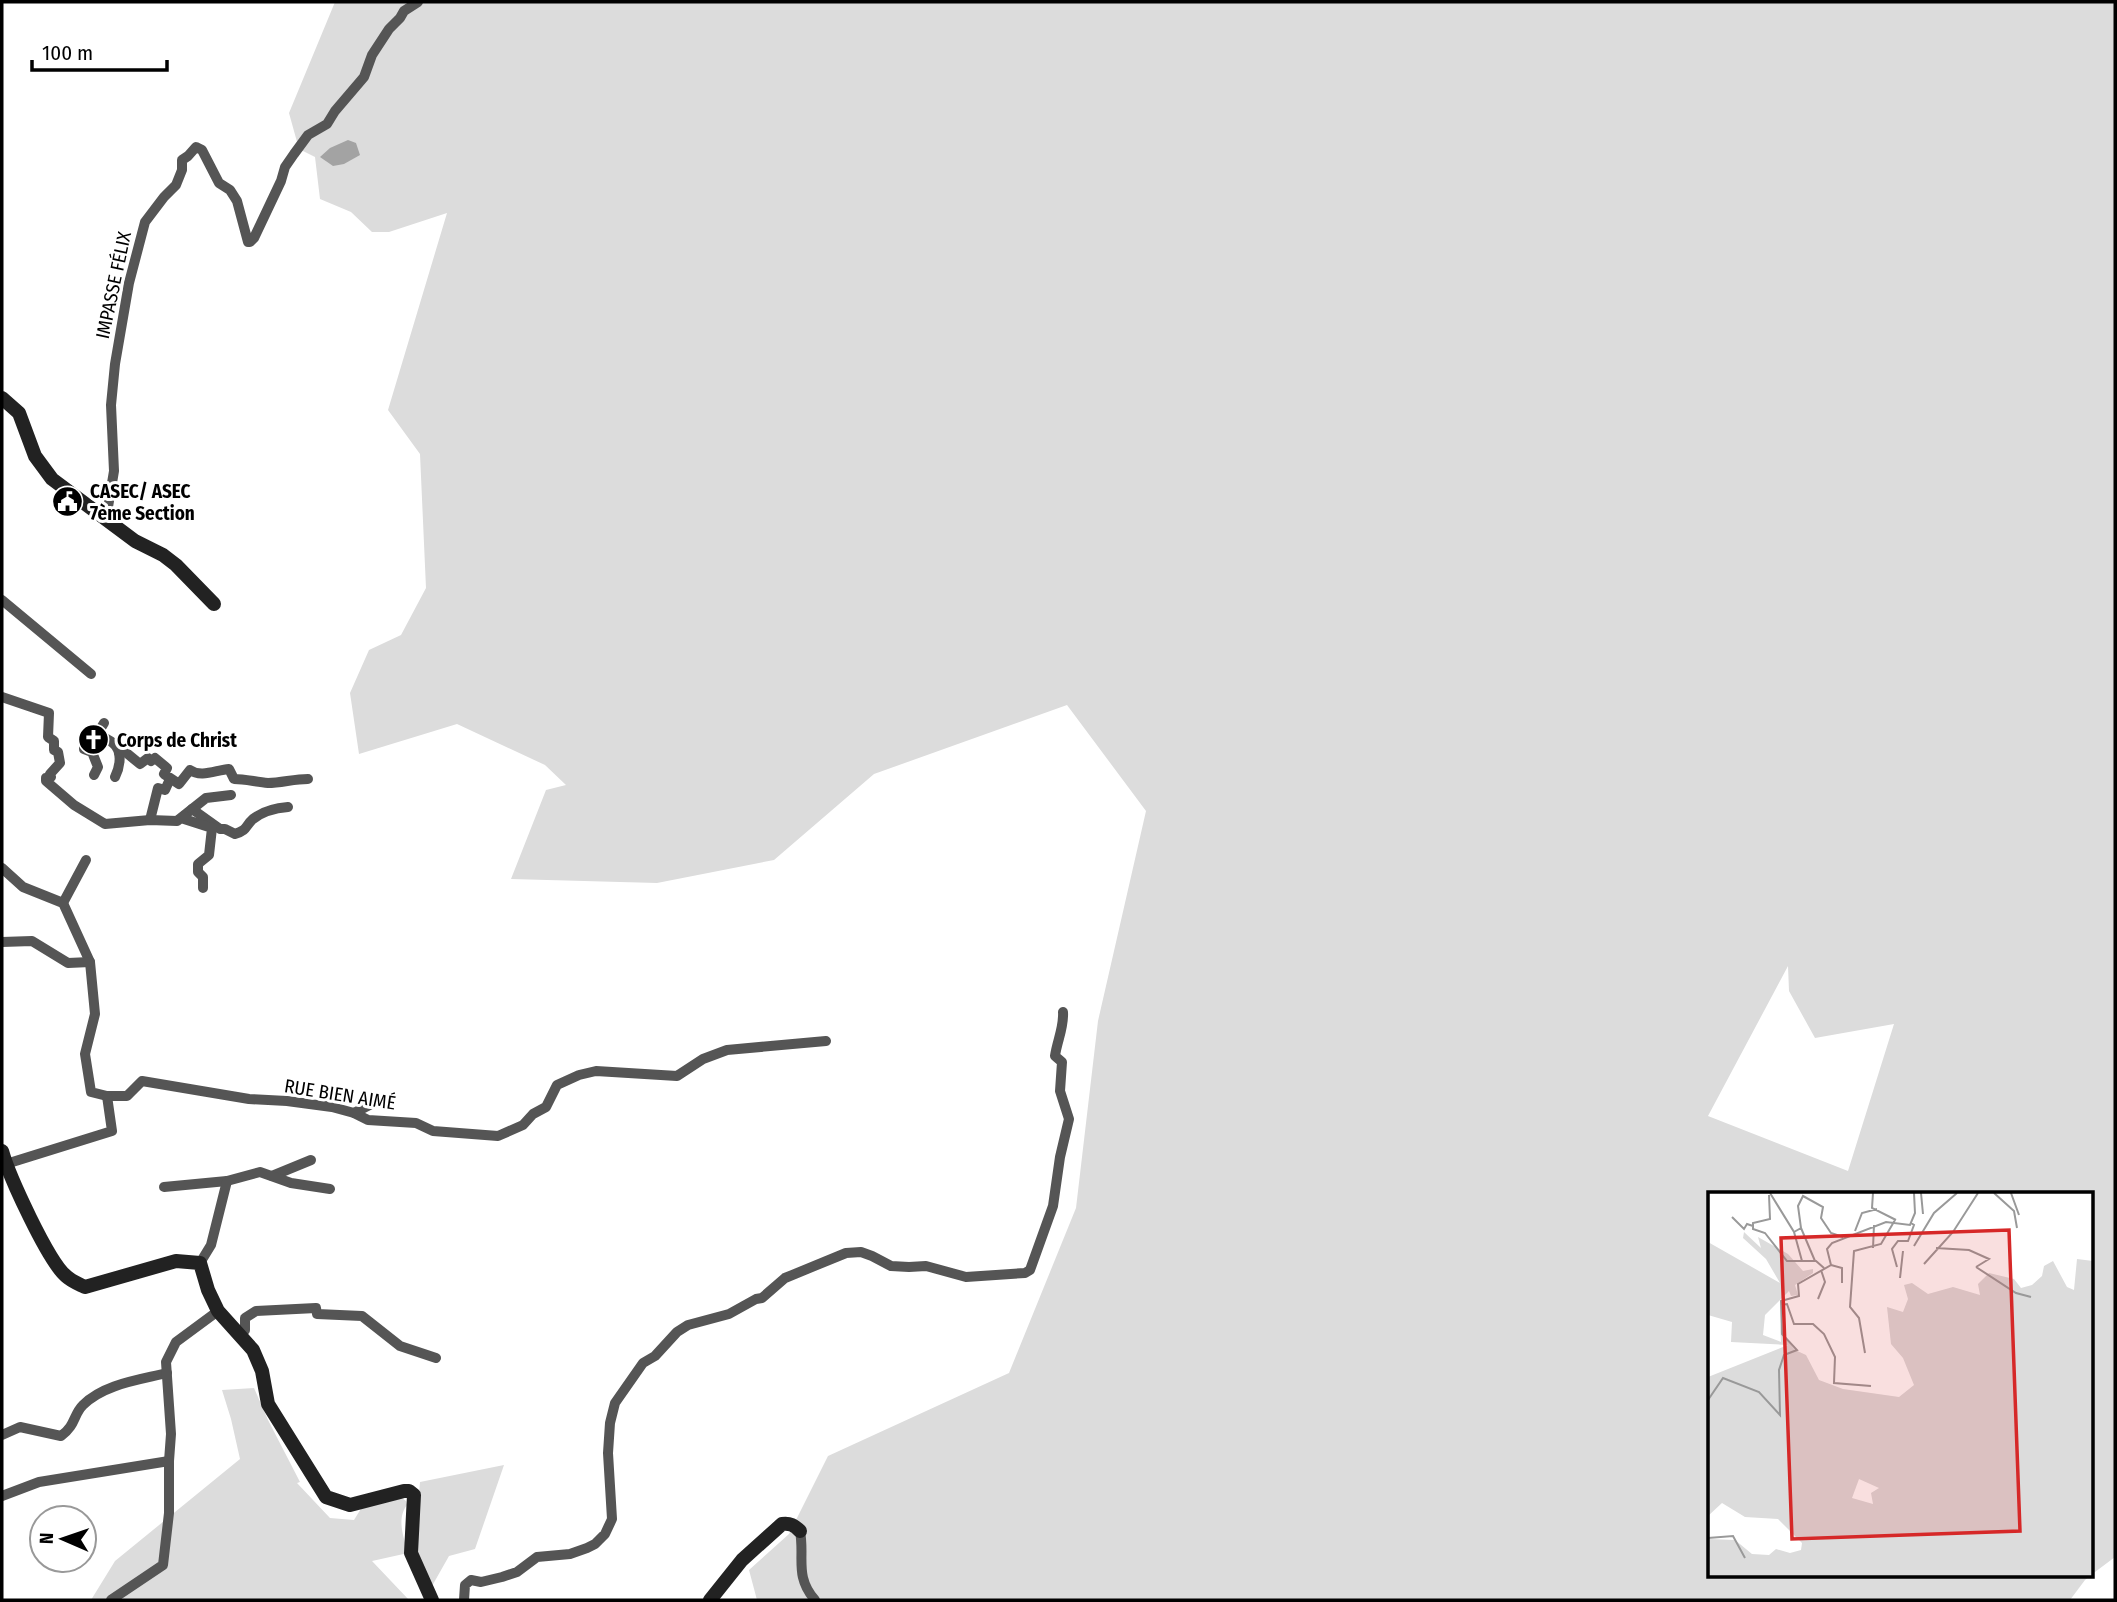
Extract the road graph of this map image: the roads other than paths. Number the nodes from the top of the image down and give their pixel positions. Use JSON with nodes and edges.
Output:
{"nodes":[{"id":1,"x":418,"y":2,"type":"edge"},
{"id":2,"x":2,"y":398,"type":"edge"},
{"id":3,"x":106,"y":519,"type":"junction"},
{"id":4,"x":2,"y":600,"type":"edge"},
{"id":5,"x":214,"y":604,"type":"dead end"},
{"id":6,"x":91,"y":674,"type":"dead end"},
{"id":7,"x":2,"y":697,"type":"edge"},
{"id":8,"x":119,"y":752,"type":"junction"},
{"id":9,"x":94,"y":775,"type":"dead end"},
{"id":10,"x":115,"y":777,"type":"dead end"},
{"id":11,"x":170,"y":779,"type":"junction"},
{"id":12,"x":308,"y":779,"type":"dead end"},
{"id":13,"x":231,"y":795,"type":"dead end"},
{"id":14,"x":288,"y":807,"type":"dead end"},
{"id":15,"x":188,"y":813,"type":"junction"},
{"id":16,"x":149,"y":820,"type":"junction"},
{"id":17,"x":86,"y":860,"type":"dead end"},
{"id":18,"x":2,"y":867,"type":"edge"},
{"id":19,"x":203,"y":888,"type":"dead end"},
{"id":20,"x":63,"y":903,"type":"junction"},
{"id":21,"x":2,"y":942,"type":"edge"},
{"id":22,"x":90,"y":962,"type":"junction"},
{"id":23,"x":1063,"y":1012,"type":"dead end"},
{"id":24,"x":826,"y":1041,"type":"dead end"},
{"id":25,"x":107,"y":1096,"type":"junction"},
{"id":26,"x":379,"y":1100,"type":"dead end"},
{"id":27,"x":354,"y":1113,"type":"junction"},
{"id":28,"x":311,"y":1160,"type":"dead end"},
{"id":29,"x":4,"y":1164,"type":"edge"},
{"id":30,"x":272,"y":1176,"type":"junction"},
{"id":31,"x":227,"y":1181,"type":"junction"},
{"id":32,"x":164,"y":1186,"type":"dead end"},
{"id":33,"x":330,"y":1189,"type":"dead end"},
{"id":34,"x":200,"y":1263,"type":"junction"},
{"id":35,"x":218,"y":1311,"type":"junction"},
{"id":36,"x":237,"y":1333,"type":"junction"},
{"id":37,"x":436,"y":1358,"type":"dead end"},
{"id":38,"x":167,"y":1373,"type":"junction"},
{"id":39,"x":2,"y":1435,"type":"edge"},
{"id":40,"x":169,"y":1461,"type":"junction"},
{"id":41,"x":2,"y":1496,"type":"edge"},
{"id":42,"x":800,"y":1531,"type":"joint"},
{"id":43,"x":111,"y":1600,"type":"edge"},
{"id":44,"x":432,"y":1600,"type":"edge"},
{"id":45,"x":464,"y":1600,"type":"edge"},
{"id":46,"x":709,"y":1600,"type":"edge"},
{"id":47,"x":815,"y":1600,"type":"edge"}],
"edges":[{"from":1,"to":3,"type":"street","name":"IMPASSE FÉLIX"},
{"from":2,"to":3,"type":"street"},
{"from":3,"to":5,"type":"street"},
{"from":4,"to":6,"type":"street"},
{"from":7,"to":16,"type":"street"},
{"from":8,"to":9,"type":"street"},
{"from":8,"to":10,"type":"street"},
{"from":8,"to":11,"type":"street"},
{"from":11,"to":12,"type":"street"},
{"from":11,"to":16,"type":"street"},
{"from":13,"to":15,"type":"street"},
{"from":14,"to":15,"type":"street"},
{"from":15,"to":16,"type":"street"},
{"from":15,"to":19,"type":"street"},
{"from":17,"to":20,"type":"street"},
{"from":18,"to":20,"type":"street"},
{"from":20,"to":22,"type":"street"},
{"from":21,"to":22,"type":"street"},
{"from":22,"to":25,"type":"street"},
{"from":23,"to":45,"type":"street"},
{"from":24,"to":27,"type":"street","name":"RUE BIEN AIMÉ"},
{"from":25,"to":27,"type":"street","name":"RUE BIEN AIMÉ"},
{"from":25,"to":29,"type":"street"},
{"from":26,"to":27,"type":"street"},
{"from":28,"to":30,"type":"street"},
{"from":29,"to":34,"type":"street"},
{"from":30,"to":31,"type":"street"},
{"from":30,"to":33,"type":"street"},
{"from":31,"to":32,"type":"street"},
{"from":31,"to":34,"type":"street"},
{"from":34,"to":35,"type":"street"},
{"from":35,"to":36,"type":"street"},
{"from":35,"to":38,"type":"street"},
{"from":36,"to":37,"type":"street"},
{"from":36,"to":44,"type":"street"},
{"from":38,"to":39,"type":"street"},
{"from":38,"to":40,"type":"street"},
{"from":40,"to":41,"type":"street"},
{"from":40,"to":43,"type":"street"},
{"from":42,"to":46,"type":"street"},
{"from":42,"to":47,"type":"street"}]}
